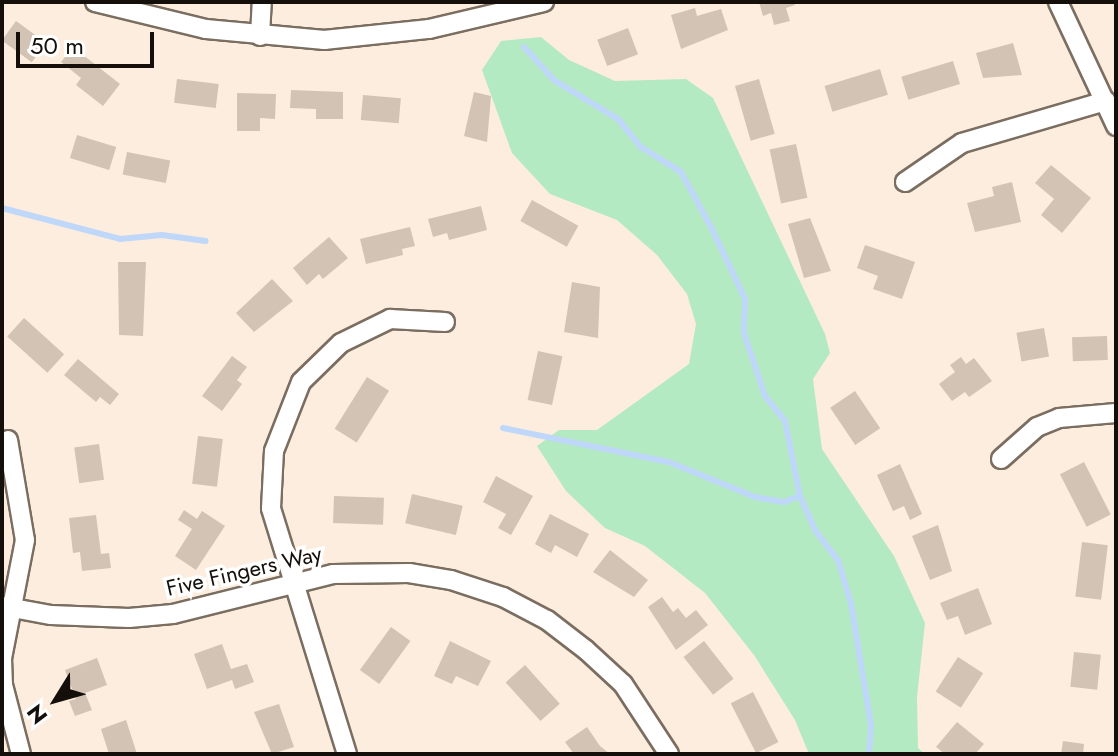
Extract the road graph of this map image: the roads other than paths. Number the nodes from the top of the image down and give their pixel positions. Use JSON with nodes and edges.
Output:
{"nodes":[{"id":1,"x":95,"y":2,"type":"edge"},
{"id":2,"x":262,"y":2,"type":"edge"},
{"id":3,"x":544,"y":2,"type":"edge"},
{"id":4,"x":1058,"y":2,"type":"edge"},
{"id":5,"x":260,"y":36,"type":"junction"},
{"id":6,"x":1113,"y":116,"type":"edge"},
{"id":7,"x":905,"y":182,"type":"dead end"},
{"id":8,"x":445,"y":322,"type":"dead end"},
{"id":9,"x":1116,"y":413,"type":"edge"},
{"id":10,"x":8,"y":440,"type":"dead end"},
{"id":11,"x":1001,"y":459,"type":"dead end"},
{"id":12,"x":291,"y":581,"type":"junction"},
{"id":13,"x":6,"y":607,"type":"edge"},
{"id":14,"x":21,"y":754,"type":"edge"},
{"id":15,"x":347,"y":754,"type":"edge"},
{"id":16,"x":669,"y":754,"type":"edge"}],
"edges":[{"from":1,"to":5,"type":"street"},
{"from":2,"to":5,"type":"street"},
{"from":3,"to":5,"type":"street"},
{"from":4,"to":6,"type":"street"},
{"from":6,"to":7,"type":"street"},
{"from":8,"to":12,"type":"street"},
{"from":9,"to":11,"type":"street"},
{"from":10,"to":13,"type":"street"},
{"from":12,"to":13,"type":"street","name":"Five Fingers Way"},
{"from":12,"to":15,"type":"street"},
{"from":12,"to":16,"type":"street","name":"Five Fingers Way"},
{"from":13,"to":14,"type":"street"}]}
